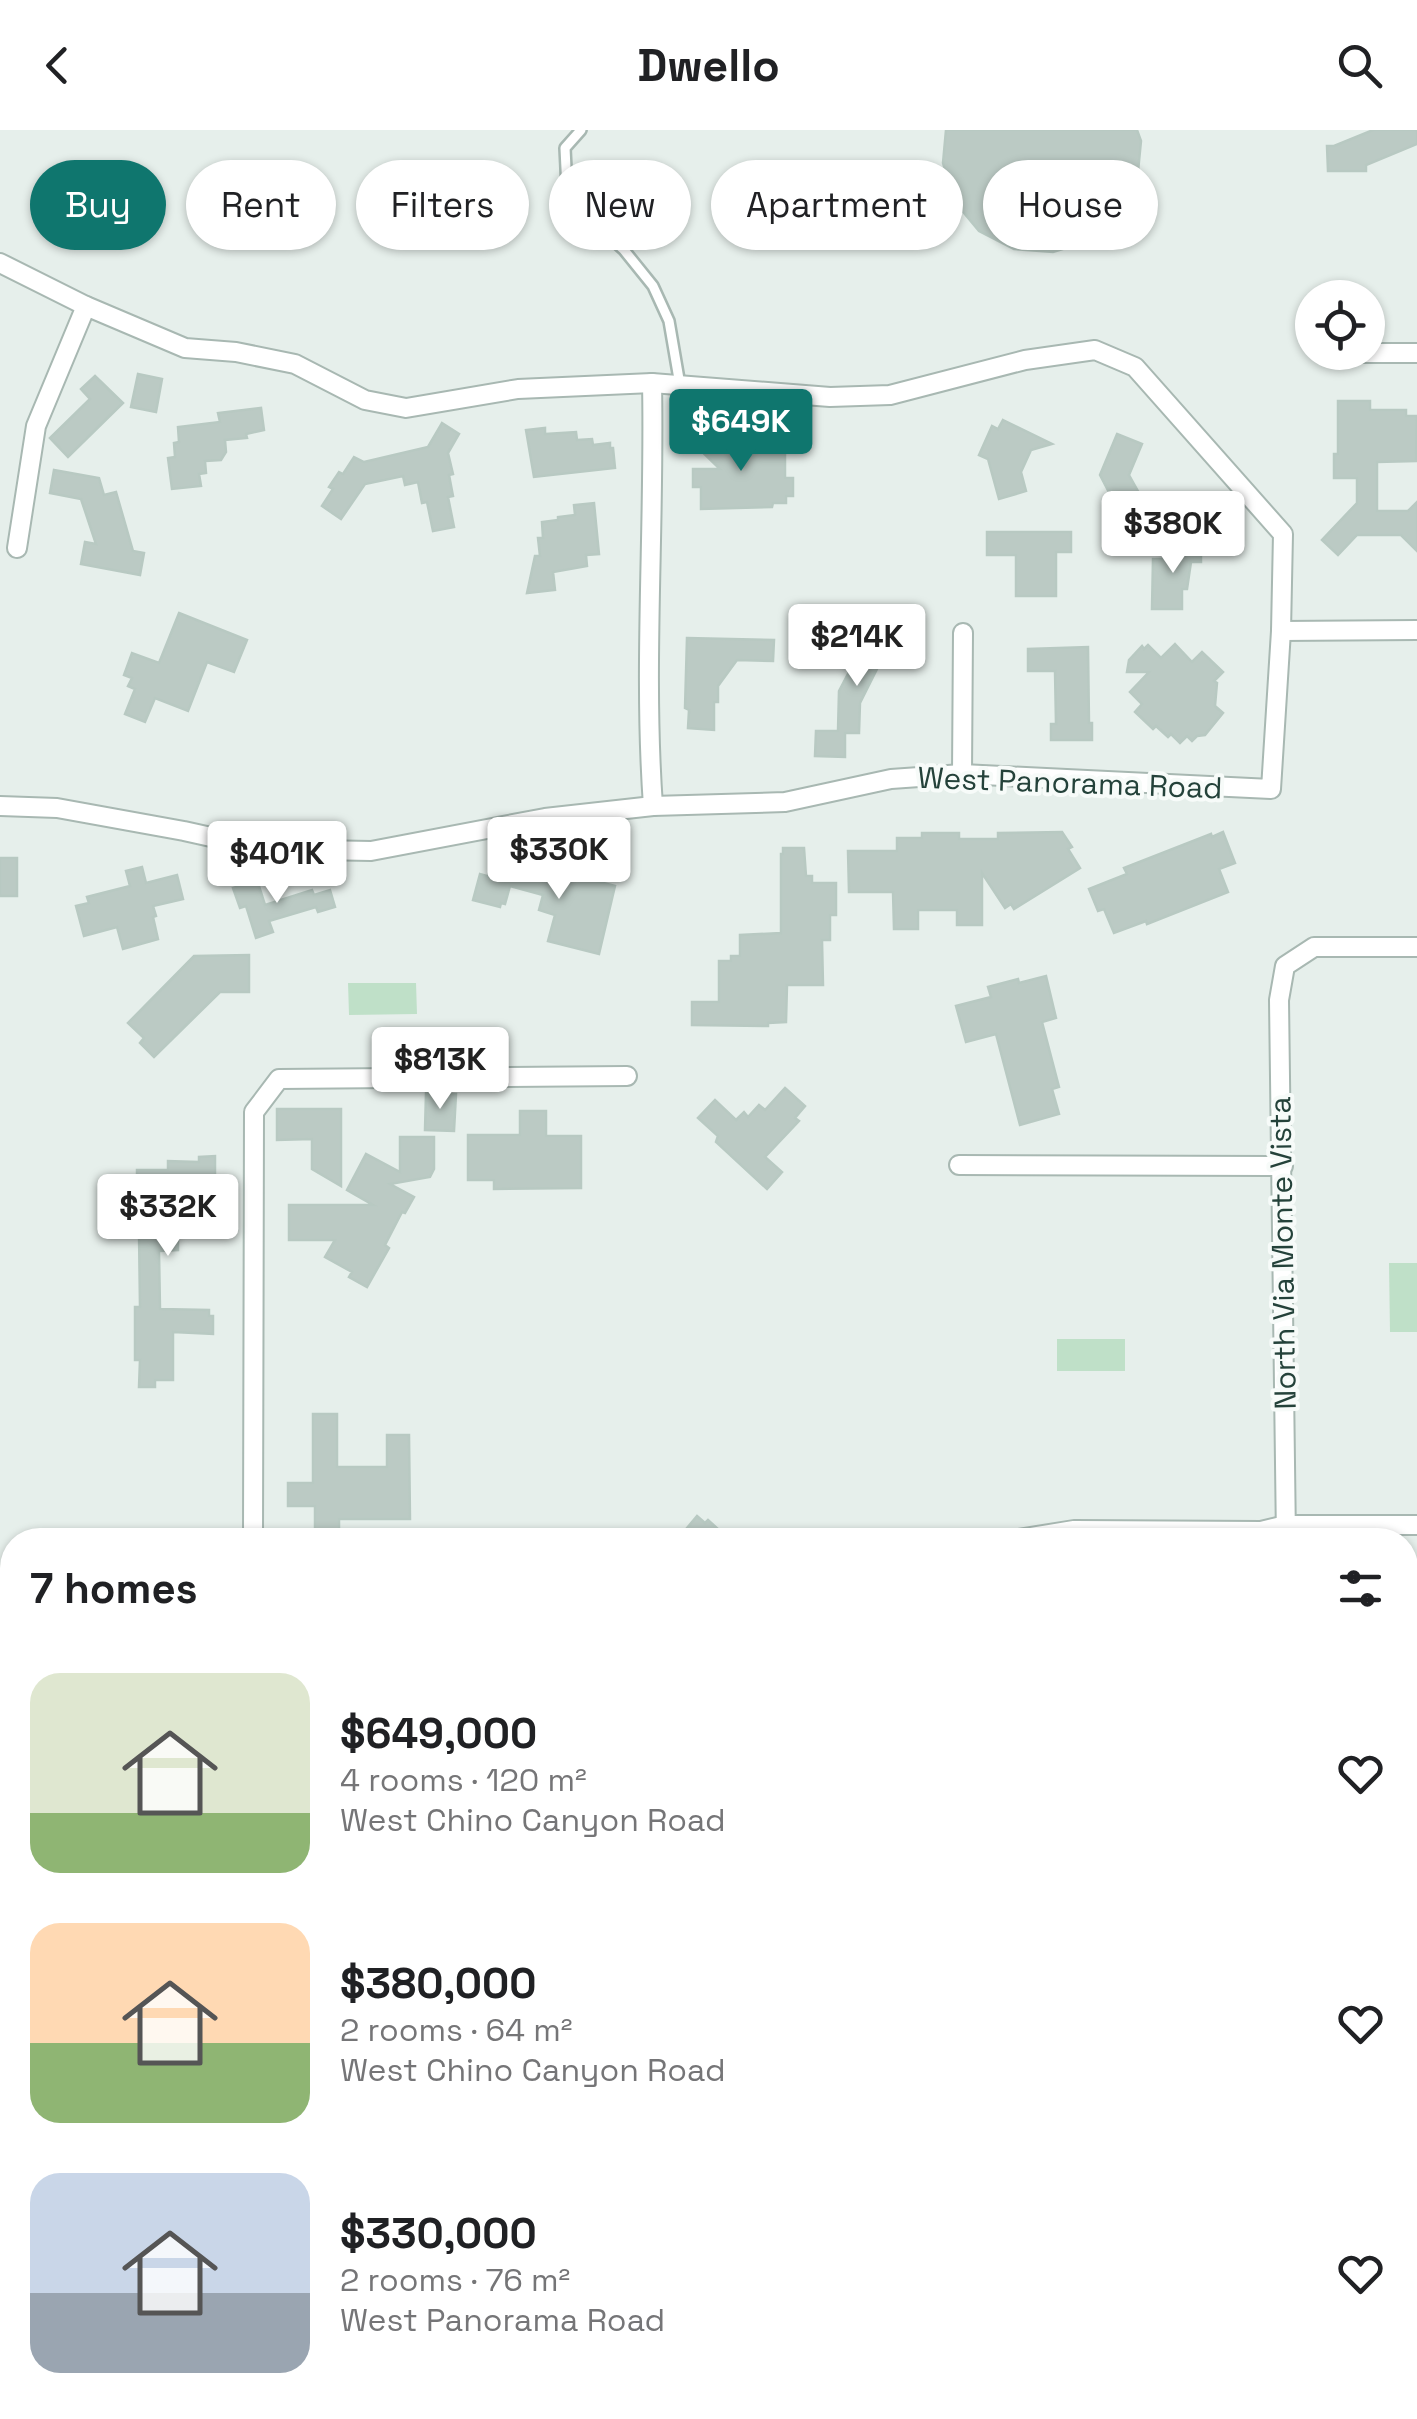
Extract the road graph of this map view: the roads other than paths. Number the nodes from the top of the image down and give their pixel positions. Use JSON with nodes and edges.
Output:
{"nodes":[{"id":1,"x":580,"y":130,"type":"edge"},
{"id":2,"x":0,"y":264,"type":"edge"},
{"id":3,"x":86,"y":306,"type":"junction"},
{"id":4,"x":1385,"y":353,"type":"edge"},
{"id":5,"x":1417,"y":353,"type":"edge"},
{"id":6,"x":652,"y":383,"type":"junction"},
{"id":7,"x":680,"y":385,"type":"junction"},
{"id":8,"x":18,"y":548,"type":"dead end"},
{"id":9,"x":1417,"y":630,"type":"edge"},
{"id":10,"x":1280,"y":631,"type":"junction"},
{"id":11,"x":963,"y":633,"type":"dead end"},
{"id":12,"x":962,"y":774,"type":"junction"},
{"id":13,"x":0,"y":806,"type":"edge"},
{"id":14,"x":653,"y":806,"type":"junction"},
{"id":15,"x":1417,"y":946,"type":"edge"},
{"id":16,"x":627,"y":1076,"type":"dead end"},
{"id":17,"x":959,"y":1166,"type":"dead end"},
{"id":18,"x":1283,"y":1166,"type":"junction"},
{"id":19,"x":1417,"y":1524,"type":"edge"},
{"id":20,"x":253,"y":1528,"type":"edge"},
{"id":21,"x":1286,"y":1528,"type":"edge"},
{"id":22,"x":1352,"y":1528,"type":"edge"}],
"edges":[{"from":1,"to":7,"type":"lane"},
{"from":2,"to":3,"type":"street"},
{"from":3,"to":6,"type":"street"},
{"from":3,"to":8,"type":"street"},
{"from":4,"to":5,"type":"street"},
{"from":6,"to":7,"type":"street"},
{"from":6,"to":14,"type":"street"},
{"from":7,"to":10,"type":"street"},
{"from":9,"to":10,"type":"street"},
{"from":10,"to":12,"type":"street","name":"West Panorama Road"},
{"from":11,"to":12,"type":"street"},
{"from":12,"to":14,"type":"street","name":"West Panorama Road"},
{"from":13,"to":14,"type":"street","name":"West Panorama Road"},
{"from":15,"to":18,"type":"street","name":"North Via Monte Vista"},
{"from":16,"to":20,"type":"street"},
{"from":17,"to":18,"type":"street"},
{"from":18,"to":21,"type":"street","name":"North Via Monte Vista"},
{"from":19,"to":22,"type":"street"}]}
